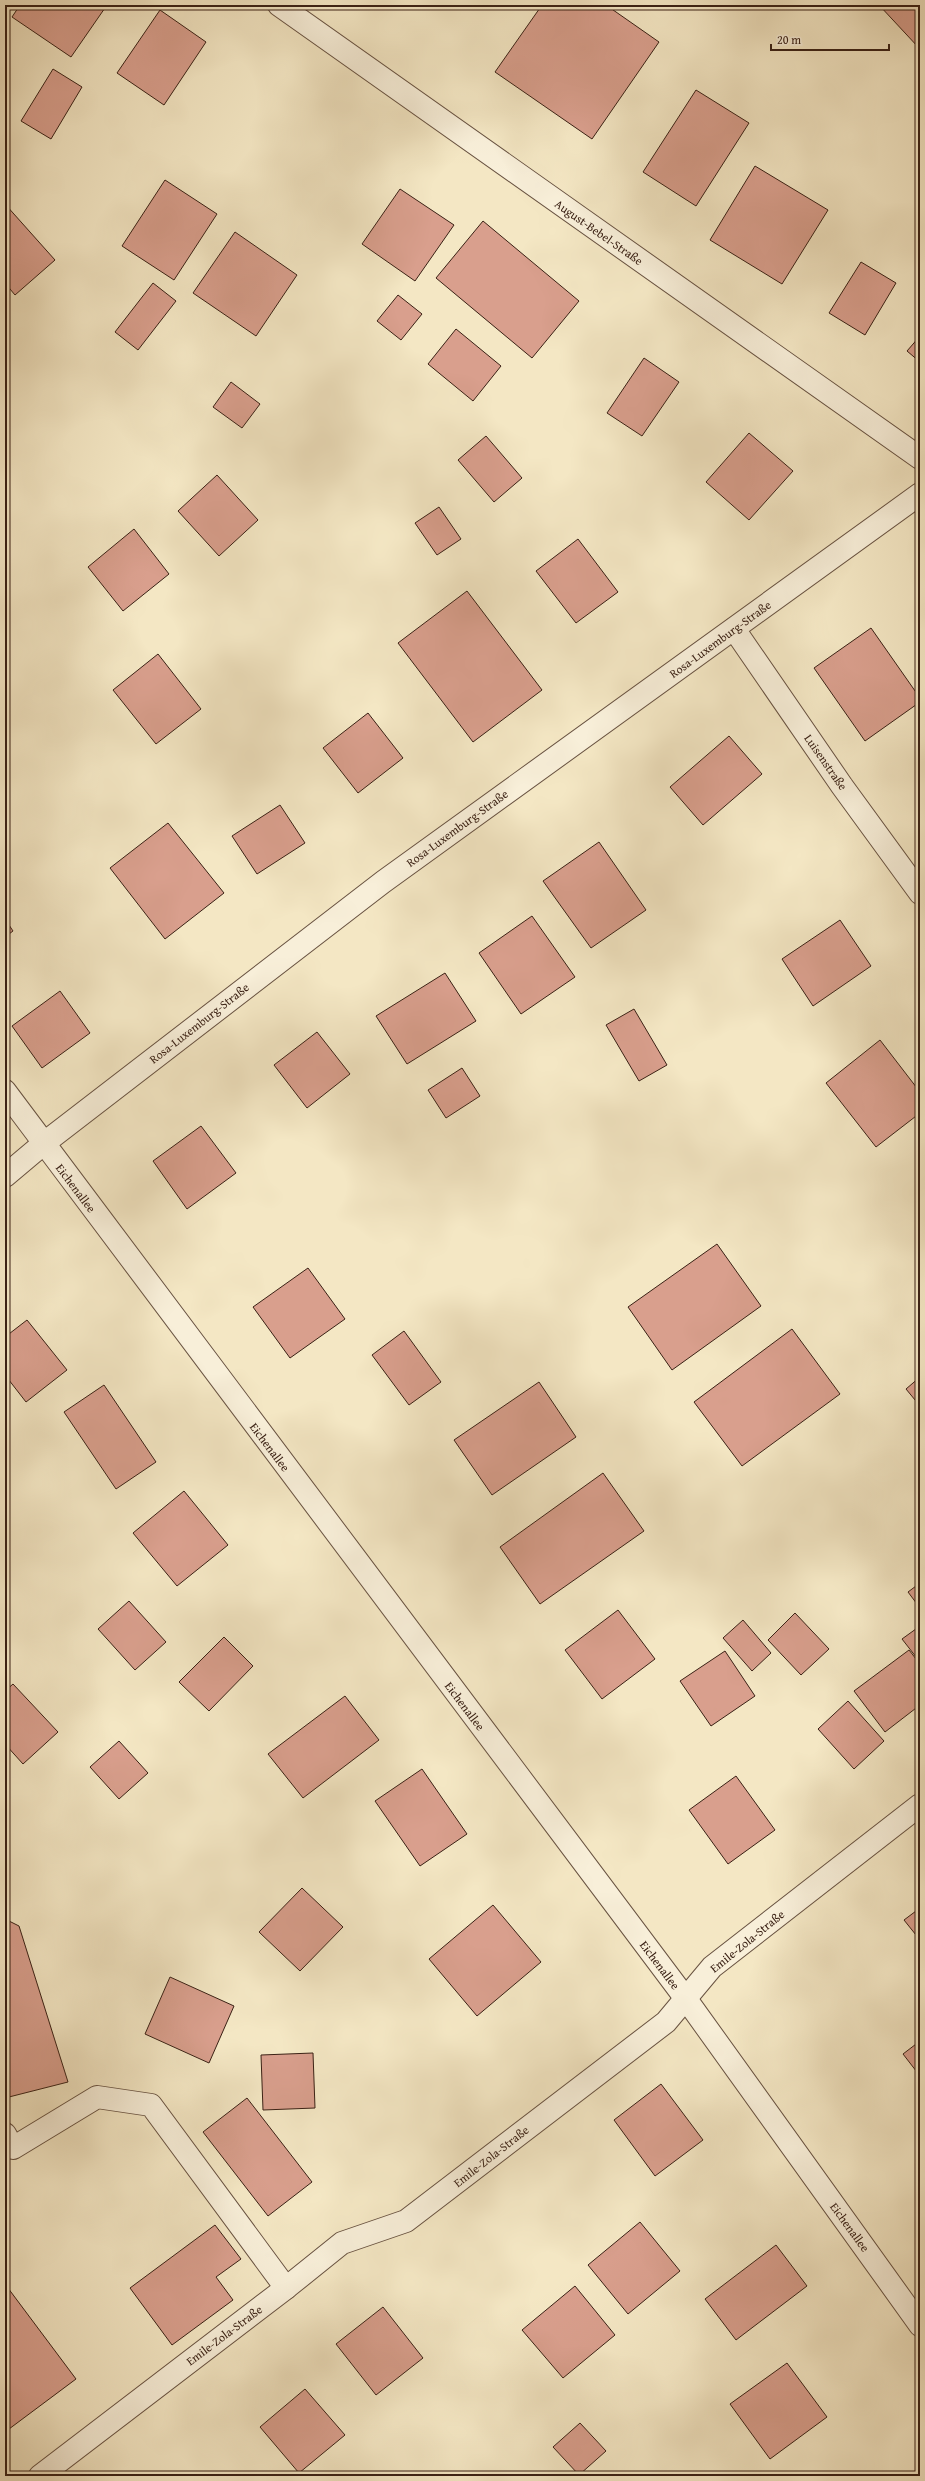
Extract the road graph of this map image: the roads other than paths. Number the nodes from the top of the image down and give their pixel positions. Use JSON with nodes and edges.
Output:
{"nodes":[{"id":1,"x":278,"y":5,"type":"edge"},
{"id":2,"x":920,"y":458,"type":"edge"},
{"id":3,"x":920,"y":494,"type":"edge"},
{"id":4,"x":734,"y":629,"type":"junction"},
{"id":5,"x":920,"y":893,"type":"edge"},
{"id":6,"x":5,"y":1091,"type":"edge"},
{"id":7,"x":43,"y":1144,"type":"junction"},
{"id":8,"x":5,"y":1176,"type":"edge"},
{"id":9,"x":920,"y":1805,"type":"edge"},
{"id":10,"x":686,"y":1999,"type":"junction"},
{"id":11,"x":5,"y":2134,"type":"edge"},
{"id":12,"x":286,"y":2288,"type":"junction"},
{"id":13,"x":920,"y":2324,"type":"edge"},
{"id":14,"x":40,"y":2476,"type":"edge"}],
"edges":[{"from":1,"to":2,"type":"street","name":"August-Bebel-Straße"},
{"from":3,"to":4,"type":"street","name":"Rosa-Luxemburg-Straße"},
{"from":4,"to":5,"type":"street","name":"Luisenstraße"},
{"from":4,"to":7,"type":"street","name":"Rosa-Luxemburg-Straße"},
{"from":6,"to":7,"type":"street","name":"Eichenallee"},
{"from":7,"to":8,"type":"street","name":"Rosa-Luxemburg-Straße"},
{"from":7,"to":10,"type":"street","name":"Eichenallee"},
{"from":9,"to":10,"type":"street","name":"Emile-Zola-Straße"},
{"from":10,"to":12,"type":"street","name":"Emile-Zola-Straße"},
{"from":10,"to":13,"type":"street","name":"Eichenallee"},
{"from":11,"to":12,"type":"street"},
{"from":12,"to":14,"type":"street","name":"Emile-Zola-Straße"}]}
